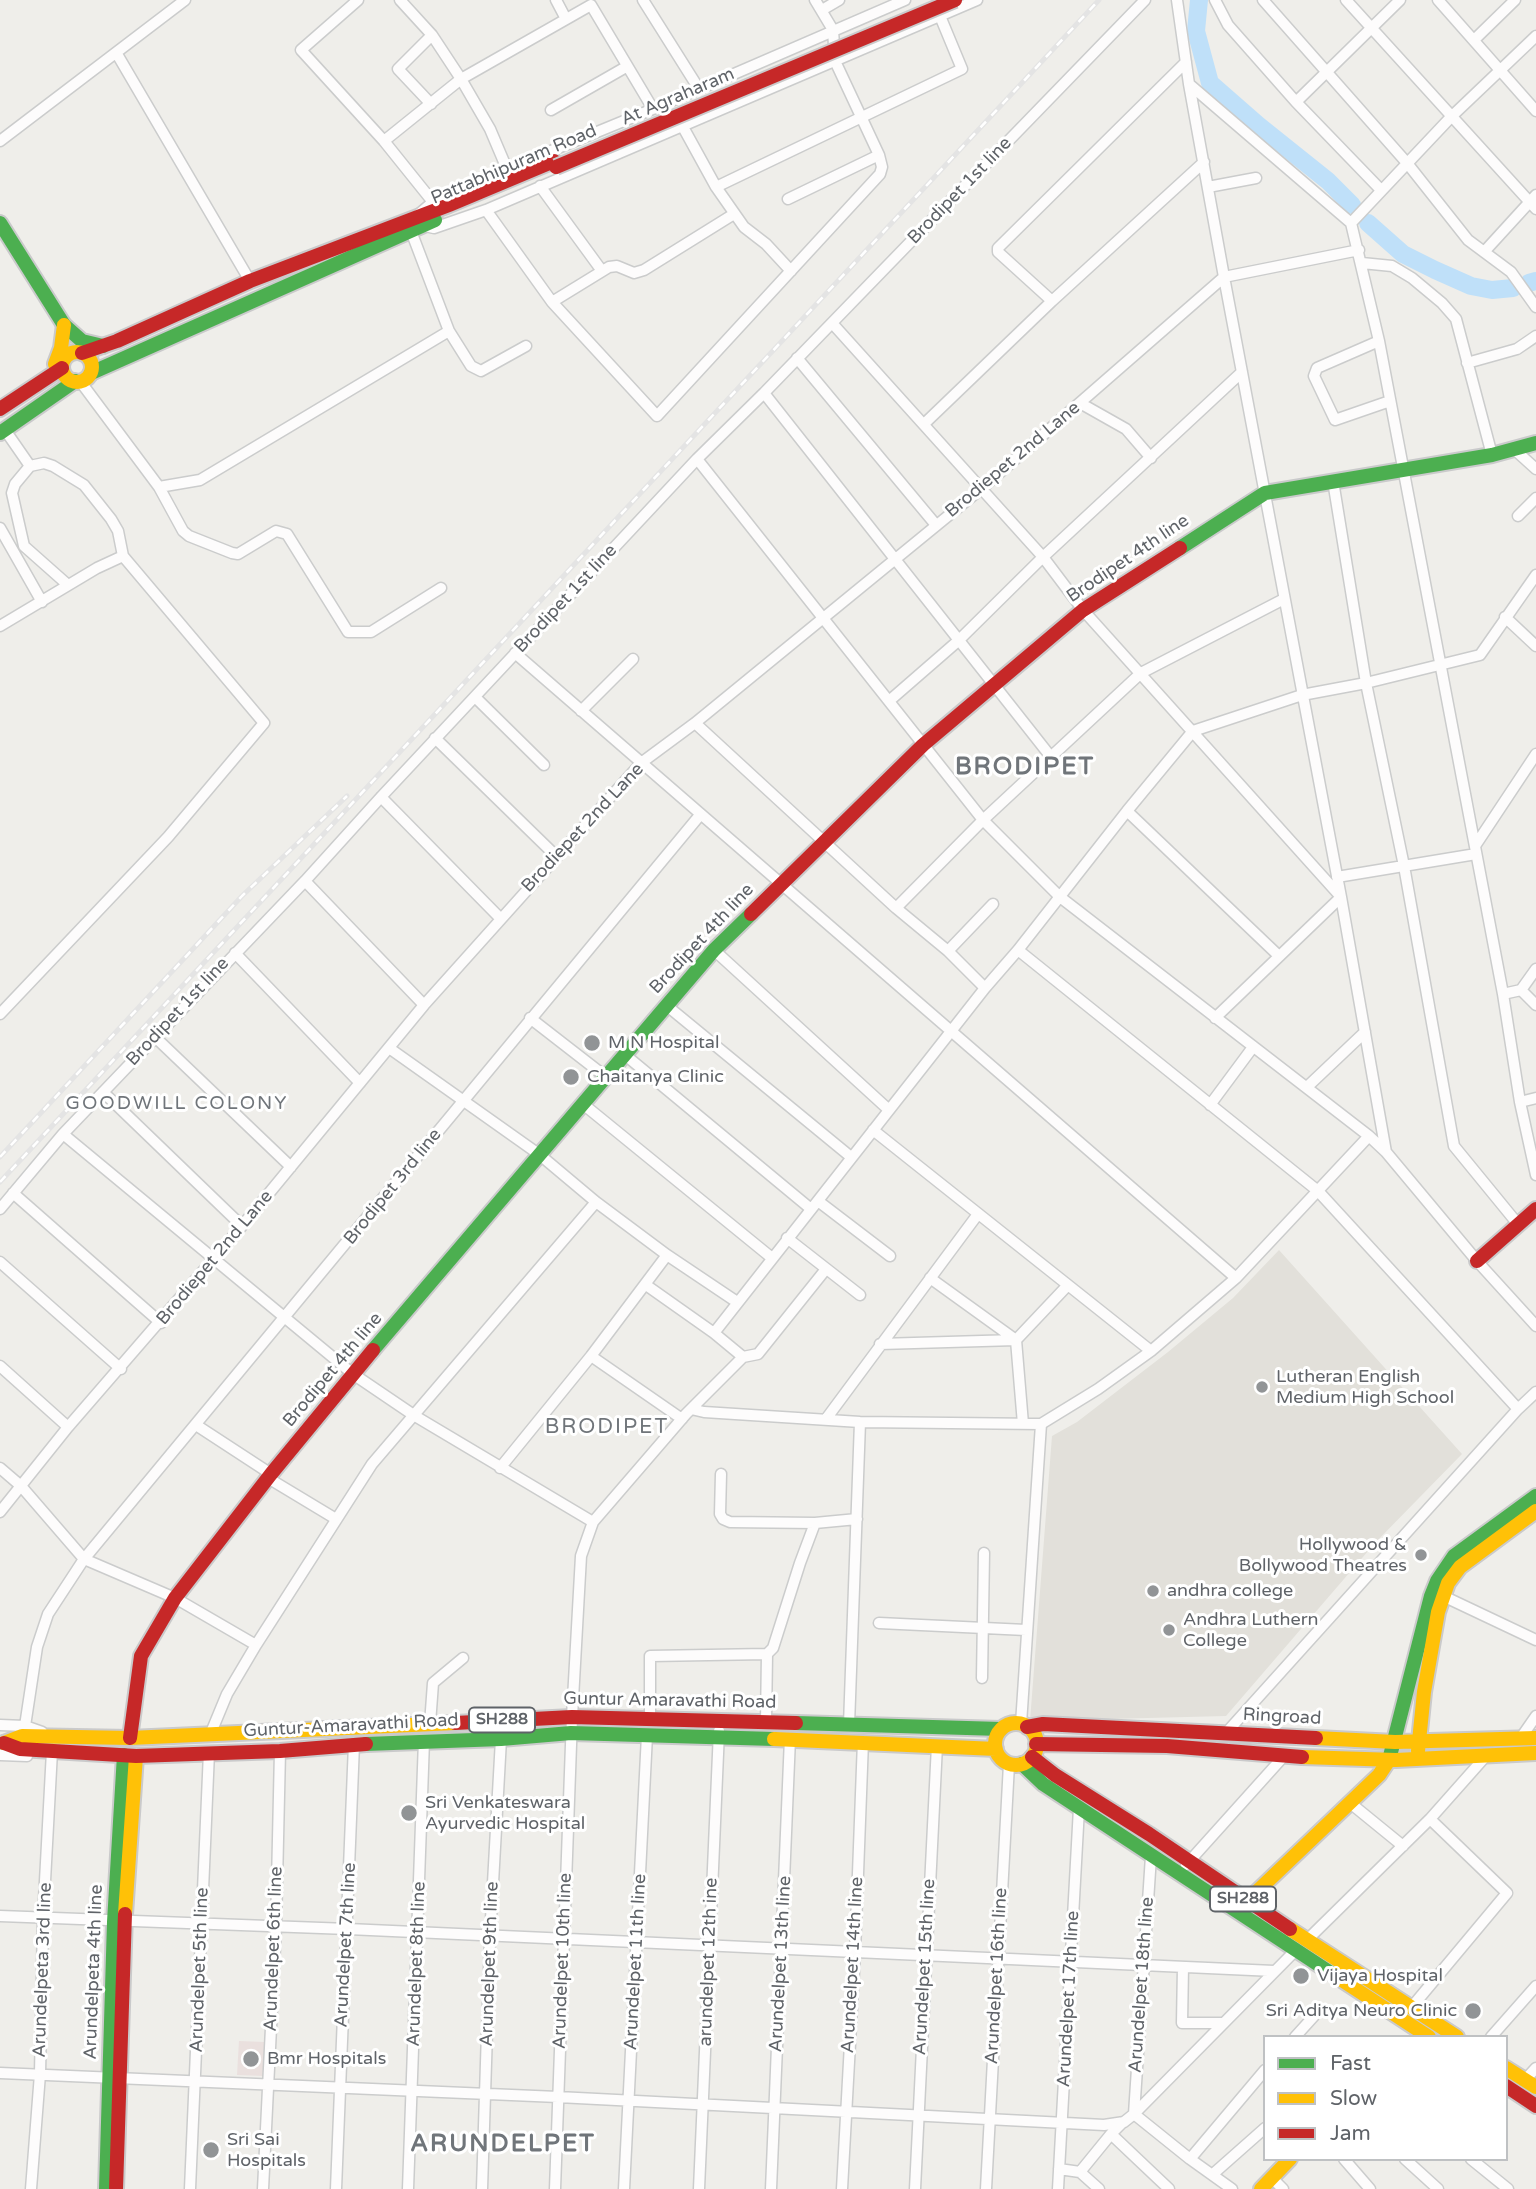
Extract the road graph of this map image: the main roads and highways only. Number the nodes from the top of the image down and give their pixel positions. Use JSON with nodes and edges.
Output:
{"nodes":[{"id":1,"x":939,"y":0,"type":"edge"},
{"id":2,"x":955,"y":0,"type":"edge"},
{"id":3,"x":555,"y":164,"type":"junction"},
{"id":4,"x":0,"y":223,"type":"edge"},
{"id":5,"x":417,"y":224,"type":"junction"},
{"id":6,"x":64,"y":325,"type":"junction"},
{"id":7,"x":103,"y":346,"type":"junction"},
{"id":8,"x":82,"y":353,"type":"junction"},
{"id":9,"x":57,"y":372,"type":"junction"},
{"id":10,"x":82,"y":378,"type":"junction"},
{"id":11,"x":0,"y":408,"type":"edge"},
{"id":12,"x":2,"y":432,"type":"edge"},
{"id":13,"x":1536,"y":443,"type":"edge"},
{"id":14,"x":1536,"y":1210,"type":"edge"},
{"id":15,"x":1477,"y":1261,"type":"road end"},
{"id":16,"x":1536,"y":1496,"type":"edge"},
{"id":17,"x":1536,"y":1511,"type":"edge"},
{"id":18,"x":1024,"y":1725,"type":"junction"},
{"id":19,"x":1001,"y":1730,"type":"junction"},
{"id":20,"x":130,"y":1738,"type":"junction"},
{"id":21,"x":1536,"y":1738,"type":"edge"},
{"id":22,"x":1419,"y":1741,"type":"junction"},
{"id":23,"x":1395,"y":1742,"type":"junction"},
{"id":24,"x":52,"y":1748,"type":"junction"},
{"id":25,"x":2,"y":1749,"type":"edge"},
{"id":26,"x":996,"y":1749,"type":"junction"},
{"id":27,"x":1536,"y":1753,"type":"edge"},
{"id":28,"x":130,"y":1756,"type":"junction"},
{"id":29,"x":1025,"y":1757,"type":"junction"},
{"id":30,"x":1389,"y":1760,"type":"junction"},
{"id":31,"x":1417,"y":1760,"type":"junction"},
{"id":32,"x":1247,"y":1901,"type":"junction"},
{"id":33,"x":1421,"y":2030,"type":"edge"},
{"id":34,"x":1447,"y":2035,"type":"edge"},
{"id":35,"x":1508,"y":2069,"type":"edge"},
{"id":36,"x":115,"y":2078,"type":"junction"},
{"id":37,"x":1530,"y":2083,"type":"edge"},
{"id":38,"x":1508,"y":2087,"type":"edge"},
{"id":39,"x":1536,"y":2106,"type":"edge"},
{"id":40,"x":1288,"y":2161,"type":"edge"},
{"id":41,"x":1266,"y":2184,"type":"edge"},
{"id":42,"x":106,"y":2189,"type":"edge"},
{"id":43,"x":116,"y":2189,"type":"edge"}],
"edges":[{"from":1,"to":3,"type":"main road","name":"Pattabhipuram Road"},
{"from":2,"to":3,"type":"main road","name":"Pattabhipuram Road","bridge":true},
{"from":3,"to":5,"type":"main road","name":"Pattabhipuram Road"},
{"from":4,"to":6,"type":"main road"},
{"from":5,"to":7,"type":"main road","name":"Pattabhipuram Road"},
{"from":5,"to":10,"type":"main road","name":"Pattabhipuram Road"},
{"from":6,"to":7,"type":"main road"},
{"from":6,"to":9,"type":"main road"},
{"from":7,"to":8,"type":"main road","name":"Pattabhipuram Road"},
{"from":8,"to":9,"type":"main road","name":"Pattabhipuram Road"},
{"from":8,"to":10,"type":"main road"},
{"from":9,"to":10,"type":"main road"},
{"from":9,"to":11,"type":"main road"},
{"from":10,"to":12,"type":"main road","name":"Pattabhipuram Road"},
{"from":13,"to":20,"type":"main road","name":"Brodipet 4th line"},
{"from":14,"to":15,"type":"main road"},
{"from":16,"to":23,"type":"main road"},
{"from":17,"to":22,"type":"main road"},
{"from":18,"to":19,"type":"main road","number":"SH288"},
{"from":18,"to":23,"type":"main road","name":"Ringroad"},
{"from":18,"to":29,"type":"main road","number":"SH288"},
{"from":19,"to":20,"type":"main road","name":"Guntur Amaravathi Road","number":"SH288"},
{"from":19,"to":26,"type":"main road"},
{"from":20,"to":24,"type":"main road","name":"Guntur Amaravathi Road","number":"SH288"},
{"from":21,"to":22,"type":"main road","name":"Ringroad"},
{"from":22,"to":23,"type":"main road","name":"Ringroad"},
{"from":22,"to":31,"type":"main road"},
{"from":23,"to":30,"type":"main road"},
{"from":24,"to":25,"type":"main road","name":"Guntur Amaravathi Road","number":"SH288"},
{"from":24,"to":28,"type":"main road","name":"Guntur-Amaravathi Road","number":"SH288"},
{"from":26,"to":28,"type":"main road","name":"Guntur-Amaravathi Road","number":"SH288"},
{"from":26,"to":29,"type":"main road","number":"SH288"},
{"from":27,"to":31,"type":"main road"},
{"from":28,"to":36,"type":"main road","name":"Arundelpeta 4th line"},
{"from":29,"to":30,"type":"main road"},
{"from":29,"to":32,"type":"main road","number":"SH288"},
{"from":29,"to":33,"type":"main road","number":"SH288"},
{"from":30,"to":31,"type":"main road"},
{"from":30,"to":32,"type":"main road"},
{"from":32,"to":33,"type":"main road","number":"SH288"},
{"from":33,"to":34,"type":"main road","number":"SH288"},
{"from":35,"to":37,"type":"main road"},
{"from":36,"to":42,"type":"main road","name":"Arundelpeta 4th line"},
{"from":36,"to":43,"type":"main road","name":"Arundelpeta 4th line"},
{"from":38,"to":39,"type":"main road"},
{"from":40,"to":41,"type":"main road"}]}
